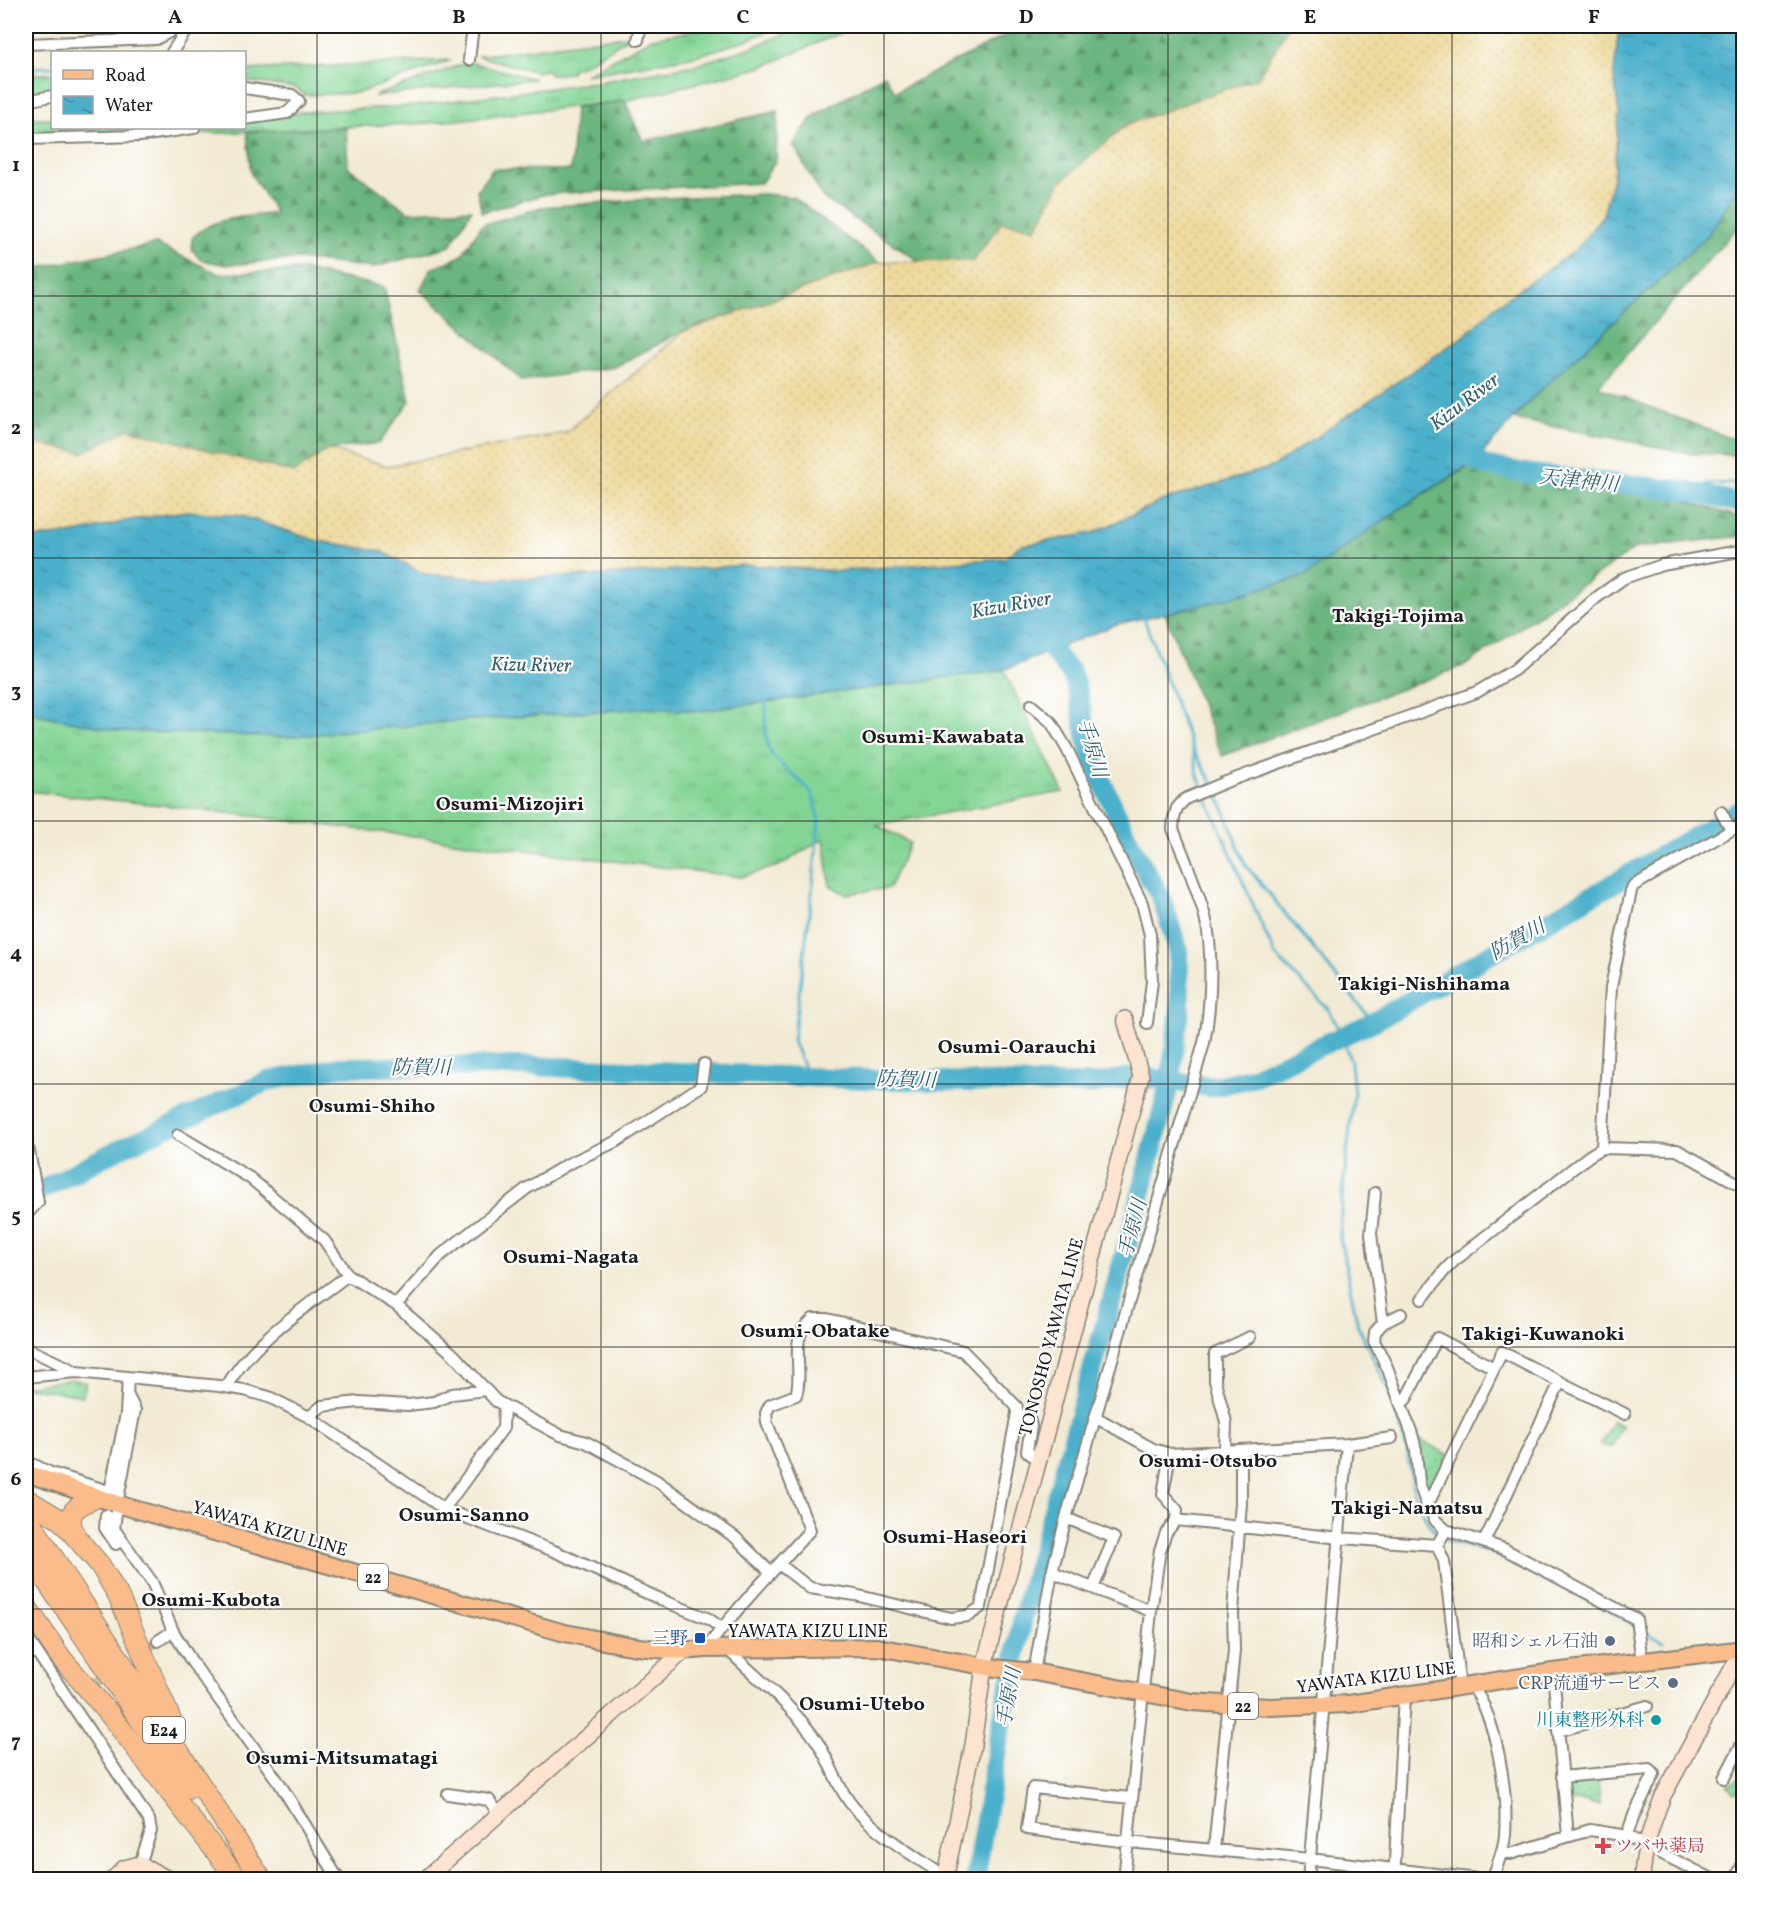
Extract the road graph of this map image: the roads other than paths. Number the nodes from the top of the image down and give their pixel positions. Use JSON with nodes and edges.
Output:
{"nodes":[{"id":1,"x":176,"y":26,"type":"edge"},
{"id":2,"x":189,"y":26,"type":"edge"},
{"id":3,"x":473,"y":26,"type":"edge"},
{"id":4,"x":641,"y":26,"type":"edge"},
{"id":5,"x":638,"y":40,"type":"dead end"},
{"id":6,"x":26,"y":44,"type":"edge"},
{"id":7,"x":173,"y":51,"type":"edge"},
{"id":8,"x":469,"y":60,"type":"dead end"},
{"id":9,"x":246,"y":88,"type":"edge"},
{"id":10,"x":51,"y":96,"type":"edge"},
{"id":11,"x":26,"y":101,"type":"edge"},
{"id":12,"x":246,"y":119,"type":"edge"},
{"id":13,"x":187,"y":129,"type":"edge"},
{"id":14,"x":26,"y":139,"type":"edge"},
{"id":15,"x":1743,"y":550,"type":"edge"},
{"id":16,"x":1030,"y":705,"type":"dead end"},
{"id":17,"x":1720,"y":812,"type":"dead end"},
{"id":18,"x":1743,"y":823,"type":"edge"},
{"id":19,"x":1730,"y":828,"type":"junction"},
{"id":20,"x":1125,"y":1019,"type":"dead end"},
{"id":21,"x":1148,"y":1023,"type":"dead end"},
{"id":22,"x":704,"y":1064,"type":"dead end"},
{"id":23,"x":178,"y":1135,"type":"dead end"},
{"id":24,"x":26,"y":1147,"type":"edge"},
{"id":25,"x":1602,"y":1148,"type":"junction"},
{"id":26,"x":1743,"y":1187,"type":"edge"},
{"id":27,"x":1375,"y":1193,"type":"dead end"},
{"id":28,"x":26,"y":1215,"type":"edge"},
{"id":29,"x":348,"y":1275,"type":"junction"},
{"id":30,"x":1422,"y":1299,"type":"dead end"},
{"id":31,"x":396,"y":1305,"type":"junction"},
{"id":32,"x":1401,"y":1314,"type":"dead end"},
{"id":33,"x":1383,"y":1323,"type":"junction"},
{"id":34,"x":1250,"y":1337,"type":"dead end"},
{"id":35,"x":26,"y":1348,"type":"edge"},
{"id":36,"x":1494,"y":1368,"type":"junction"},
{"id":37,"x":76,"y":1372,"type":"junction"},
{"id":38,"x":26,"y":1377,"type":"edge"},
{"id":39,"x":129,"y":1378,"type":"junction"},
{"id":40,"x":1560,"y":1382,"type":"junction"},
{"id":41,"x":226,"y":1387,"type":"junction"},
{"id":42,"x":486,"y":1390,"type":"junction"},
{"id":43,"x":1401,"y":1404,"type":"junction"},
{"id":44,"x":504,"y":1405,"type":"junction"},
{"id":45,"x":1017,"y":1413,"type":"junction"},
{"id":46,"x":1625,"y":1414,"type":"dead end"},
{"id":47,"x":309,"y":1417,"type":"junction"},
{"id":48,"x":1095,"y":1417,"type":"junction"},
{"id":49,"x":1392,"y":1438,"type":"dead end"},
{"id":50,"x":1347,"y":1444,"type":"junction"},
{"id":51,"x":1241,"y":1450,"type":"junction"},
{"id":52,"x":1225,"y":1451,"type":"junction"},
{"id":53,"x":1170,"y":1454,"type":"junction"},
{"id":54,"x":26,"y":1461,"type":"edge"},
{"id":55,"x":1038,"y":1461,"type":"junction"},
{"id":56,"x":26,"y":1473,"type":"edge"},
{"id":57,"x":26,"y":1480,"type":"edge"},
{"id":58,"x":66,"y":1488,"type":"junction"},
{"id":59,"x":95,"y":1498,"type":"junction"},
{"id":60,"x":26,"y":1499,"type":"edge"},
{"id":61,"x":113,"y":1500,"type":"junction"},
{"id":62,"x":1426,"y":1503,"type":"junction"},
{"id":63,"x":444,"y":1509,"type":"junction"},
{"id":64,"x":26,"y":1515,"type":"edge"},
{"id":65,"x":1066,"y":1518,"type":"junction"},
{"id":66,"x":1176,"y":1520,"type":"junction"},
{"id":67,"x":1240,"y":1526,"type":"junction"},
{"id":68,"x":75,"y":1534,"type":"junction"},
{"id":69,"x":1442,"y":1538,"type":"junction"},
{"id":70,"x":1340,"y":1539,"type":"junction"},
{"id":71,"x":1484,"y":1542,"type":"junction"},
{"id":72,"x":26,"y":1551,"type":"edge"},
{"id":73,"x":779,"y":1564,"type":"junction"},
{"id":74,"x":1052,"y":1572,"type":"junction"},
{"id":75,"x":771,"y":1573,"type":"junction"},
{"id":76,"x":1093,"y":1588,"type":"junction"},
{"id":77,"x":26,"y":1606,"type":"edge"},
{"id":78,"x":1151,"y":1611,"type":"junction"},
{"id":79,"x":721,"y":1628,"type":"junction"},
{"id":80,"x":173,"y":1631,"type":"junction"},
{"id":81,"x":26,"y":1636,"type":"edge"},
{"id":82,"x":158,"y":1641,"type":"tunnel mouth"},
{"id":83,"x":706,"y":1649,"type":"junction"},
{"id":84,"x":1743,"y":1649,"type":"edge"},
{"id":85,"x":728,"y":1650,"type":"junction"},
{"id":86,"x":683,"y":1652,"type":"junction"},
{"id":87,"x":1642,"y":1660,"type":"junction"},
{"id":88,"x":989,"y":1667,"type":"junction"},
{"id":89,"x":1031,"y":1672,"type":"junction"},
{"id":90,"x":1553,"y":1672,"type":"junction"},
{"id":91,"x":1466,"y":1687,"type":"junction"},
{"id":92,"x":80,"y":1694,"type":"tunnel mouth"},
{"id":93,"x":1143,"y":1694,"type":"junction"},
{"id":94,"x":1404,"y":1695,"type":"junction"},
{"id":95,"x":69,"y":1701,"type":"junction"},
{"id":96,"x":1230,"y":1706,"type":"junction"},
{"id":97,"x":1324,"y":1706,"type":"junction"},
{"id":98,"x":1647,"y":1706,"type":"dead end"},
{"id":99,"x":1558,"y":1731,"type":"junction"},
{"id":100,"x":1743,"y":1740,"type":"edge"},
{"id":101,"x":1562,"y":1777,"type":"junction"},
{"id":102,"x":1724,"y":1778,"type":"dead end"},
{"id":103,"x":448,"y":1794,"type":"dead end"},
{"id":104,"x":1131,"y":1798,"type":"junction"},
{"id":105,"x":499,"y":1814,"type":"junction"},
{"id":106,"x":1568,"y":1836,"type":"junction"},
{"id":107,"x":1627,"y":1836,"type":"junction"},
{"id":108,"x":235,"y":1838,"type":"junction"},
{"id":109,"x":1128,"y":1842,"type":"junction"},
{"id":110,"x":1646,"y":1845,"type":"junction"},
{"id":111,"x":1214,"y":1850,"type":"junction"},
{"id":112,"x":1502,"y":1852,"type":"junction"},
{"id":113,"x":1310,"y":1859,"type":"junction"},
{"id":114,"x":1743,"y":1862,"type":"edge"},
{"id":115,"x":140,"y":1864,"type":"junction"},
{"id":116,"x":1395,"y":1875,"type":"edge"},
{"id":117,"x":945,"y":1878,"type":"edge"},
{"id":118,"x":112,"y":1880,"type":"edge"},
{"id":119,"x":170,"y":1880,"type":"edge"},
{"id":120,"x":238,"y":1880,"type":"edge"},
{"id":121,"x":250,"y":1880,"type":"edge"},
{"id":122,"x":262,"y":1880,"type":"edge"},
{"id":123,"x":339,"y":1880,"type":"edge"},
{"id":124,"x":424,"y":1880,"type":"edge"},
{"id":125,"x":1124,"y":1880,"type":"edge"},
{"id":126,"x":1308,"y":1880,"type":"edge"},
{"id":127,"x":1486,"y":1880,"type":"edge"},
{"id":128,"x":1492,"y":1880,"type":"edge"},
{"id":129,"x":1642,"y":1880,"type":"edge"},
{"id":130,"x":1714,"y":1880,"type":"edge"},
{"id":131,"x":1735,"y":1880,"type":"edge"}],
"edges":[{"from":1,"to":6,"type":"street"},
{"from":2,"to":7,"type":"street"},
{"from":3,"to":8,"type":"street"},
{"from":4,"to":5,"type":"street"},
{"from":9,"to":12,"type":"street"},
{"from":10,"to":11,"type":"street"},
{"from":13,"to":14,"type":"street"},
{"from":15,"to":48,"type":"street"},
{"from":16,"to":21,"type":"street"},
{"from":17,"to":19,"type":"street"},
{"from":18,"to":19,"type":"street"},
{"from":19,"to":25,"type":"street"},
{"from":20,"to":55,"type":"street","name":"TONOSHO YAWATA LINE"},
{"from":22,"to":31,"type":"street"},
{"from":23,"to":29,"type":"street"},
{"from":24,"to":28,"type":"street"},
{"from":25,"to":26,"type":"street"},
{"from":25,"to":30,"type":"street"},
{"from":27,"to":33,"type":"street"},
{"from":29,"to":31,"type":"street"},
{"from":29,"to":41,"type":"street"},
{"from":31,"to":42,"type":"street"},
{"from":32,"to":33,"type":"street"},
{"from":33,"to":43,"type":"street"},
{"from":34,"to":52,"type":"street"},
{"from":35,"to":37,"type":"street"},
{"from":36,"to":40,"type":"street"},
{"from":36,"to":43,"type":"street"},
{"from":36,"to":62,"type":"street"},
{"from":37,"to":38,"type":"street"},
{"from":37,"to":39,"type":"street"},
{"from":39,"to":41,"type":"street"},
{"from":39,"to":61,"type":"street"},
{"from":40,"to":46,"type":"street"},
{"from":40,"to":71,"type":"street"},
{"from":41,"to":47,"type":"street"},
{"from":42,"to":44,"type":"street"},
{"from":42,"to":47,"type":"street"},
{"from":43,"to":62,"type":"street"},
{"from":44,"to":63,"type":"street"},
{"from":44,"to":75,"type":"street"},
{"from":45,"to":55,"type":"street"},
{"from":45,"to":73,"type":"street"},
{"from":45,"to":73,"type":"street"},
{"from":47,"to":63,"type":"street"},
{"from":48,"to":53,"type":"street"},
{"from":48,"to":65,"type":"street"},
{"from":49,"to":50,"type":"street"},
{"from":50,"to":51,"type":"street"},
{"from":50,"to":70,"type":"street"},
{"from":51,"to":52,"type":"street"},
{"from":51,"to":67,"type":"street"},
{"from":52,"to":53,"type":"street"},
{"from":53,"to":66,"type":"street"},
{"from":54,"to":61,"type":"street"},
{"from":55,"to":88,"type":"street","name":"TONOSHO YAWATA LINE"},
{"from":56,"to":58,"type":"main road","name":"YAWATA KIZU LINE","number":"22"},
{"from":57,"to":58,"type":"main road","name":"YAWATA KIZU LINE","number":"22"},
{"from":58,"to":59,"type":"main road","name":"YAWATA KIZU LINE","number":"22"},
{"from":59,"to":61,"type":"main road","name":"YAWATA KIZU LINE","number":"22"},
{"from":59,"to":68,"type":"highway"},
{"from":60,"to":68,"type":"highway"},
{"from":61,"to":80,"type":"street"},
{"from":61,"to":86,"type":"main road","name":"YAWATA KIZU LINE","number":"22"},
{"from":62,"to":69,"type":"street"},
{"from":63,"to":79,"type":"street"},
{"from":64,"to":108,"type":"highway","number":"E24"},
{"from":65,"to":74,"type":"street"},
{"from":65,"to":76,"type":"street"},
{"from":66,"to":67,"type":"street"},
{"from":66,"to":78,"type":"street"},
{"from":67,"to":70,"type":"street"},
{"from":67,"to":96,"type":"street"},
{"from":68,"to":108,"type":"highway"},
{"from":69,"to":70,"type":"street"},
{"from":69,"to":71,"type":"street"},
{"from":69,"to":91,"type":"street"},
{"from":70,"to":97,"type":"street"},
{"from":71,"to":87,"type":"street"},
{"from":72,"to":121,"type":"highway","number":"E24"},
{"from":73,"to":75,"type":"street"},
{"from":74,"to":76,"type":"street"},
{"from":74,"to":89,"type":"street"},
{"from":75,"to":79,"type":"street"},
{"from":76,"to":78,"type":"street"},
{"from":77,"to":120,"type":"highway"},
{"from":78,"to":93,"type":"street"},
{"from":79,"to":83,"type":"street"},
{"from":80,"to":82,"type":"street"},
{"from":80,"to":123,"type":"street"},
{"from":81,"to":95,"type":"street"},
{"from":83,"to":85,"type":"main road","name":"YAWATA KIZU LINE","number":"22"},
{"from":83,"to":86,"type":"main road","name":"YAWATA KIZU LINE","number":"22"},
{"from":84,"to":87,"type":"main road","name":"YAWATA KIZU LINE","number":"22"},
{"from":84,"to":110,"type":"street"},
{"from":85,"to":88,"type":"main road","name":"YAWATA KIZU LINE","number":"22"},
{"from":85,"to":117,"type":"street"},
{"from":86,"to":105,"type":"street"},
{"from":87,"to":90,"type":"main road","name":"YAWATA KIZU LINE","number":"22"},
{"from":88,"to":89,"type":"main road","name":"YAWATA KIZU LINE","number":"22"},
{"from":88,"to":117,"type":"street","name":"TONOSHO YAWATA LINE"},
{"from":89,"to":93,"type":"main road","name":"YAWATA KIZU LINE","number":"22"},
{"from":90,"to":91,"type":"main road","name":"YAWATA KIZU LINE","number":"22"},
{"from":90,"to":99,"type":"street"},
{"from":91,"to":94,"type":"main road","name":"YAWATA KIZU LINE","number":"22"},
{"from":91,"to":112,"type":"street"},
{"from":92,"to":95,"type":"street"},
{"from":93,"to":96,"type":"main road","name":"YAWATA KIZU LINE","number":"22"},
{"from":93,"to":104,"type":"street"},
{"from":94,"to":97,"type":"main road","name":"YAWATA KIZU LINE","number":"22"},
{"from":94,"to":116,"type":"street"},
{"from":95,"to":115,"type":"street"},
{"from":96,"to":97,"type":"main road","name":"YAWATA KIZU LINE","number":"22"},
{"from":96,"to":111,"type":"street"},
{"from":97,"to":113,"type":"street"},
{"from":98,"to":99,"type":"street"},
{"from":99,"to":101,"type":"street"},
{"from":100,"to":102,"type":"street"},
{"from":101,"to":106,"type":"street"},
{"from":101,"to":107,"type":"street"},
{"from":103,"to":105,"type":"street"},
{"from":104,"to":109,"type":"street"},
{"from":104,"to":109,"type":"street"},
{"from":105,"to":124,"type":"street"},
{"from":106,"to":107,"type":"street"},
{"from":106,"to":112,"type":"street"},
{"from":107,"to":110,"type":"street"},
{"from":108,"to":122,"type":"highway","number":"E24"},
{"from":109,"to":111,"type":"street"},
{"from":109,"to":125,"type":"street"},
{"from":110,"to":129,"type":"street"},
{"from":110,"to":130,"type":"street"},
{"from":111,"to":113,"type":"street"},
{"from":112,"to":128,"type":"street"},
{"from":113,"to":116,"type":"street"},
{"from":113,"to":126,"type":"street"},
{"from":114,"to":131,"type":"street"},
{"from":115,"to":118,"type":"street"},
{"from":115,"to":119,"type":"street"},
{"from":116,"to":127,"type":"street"}]}
